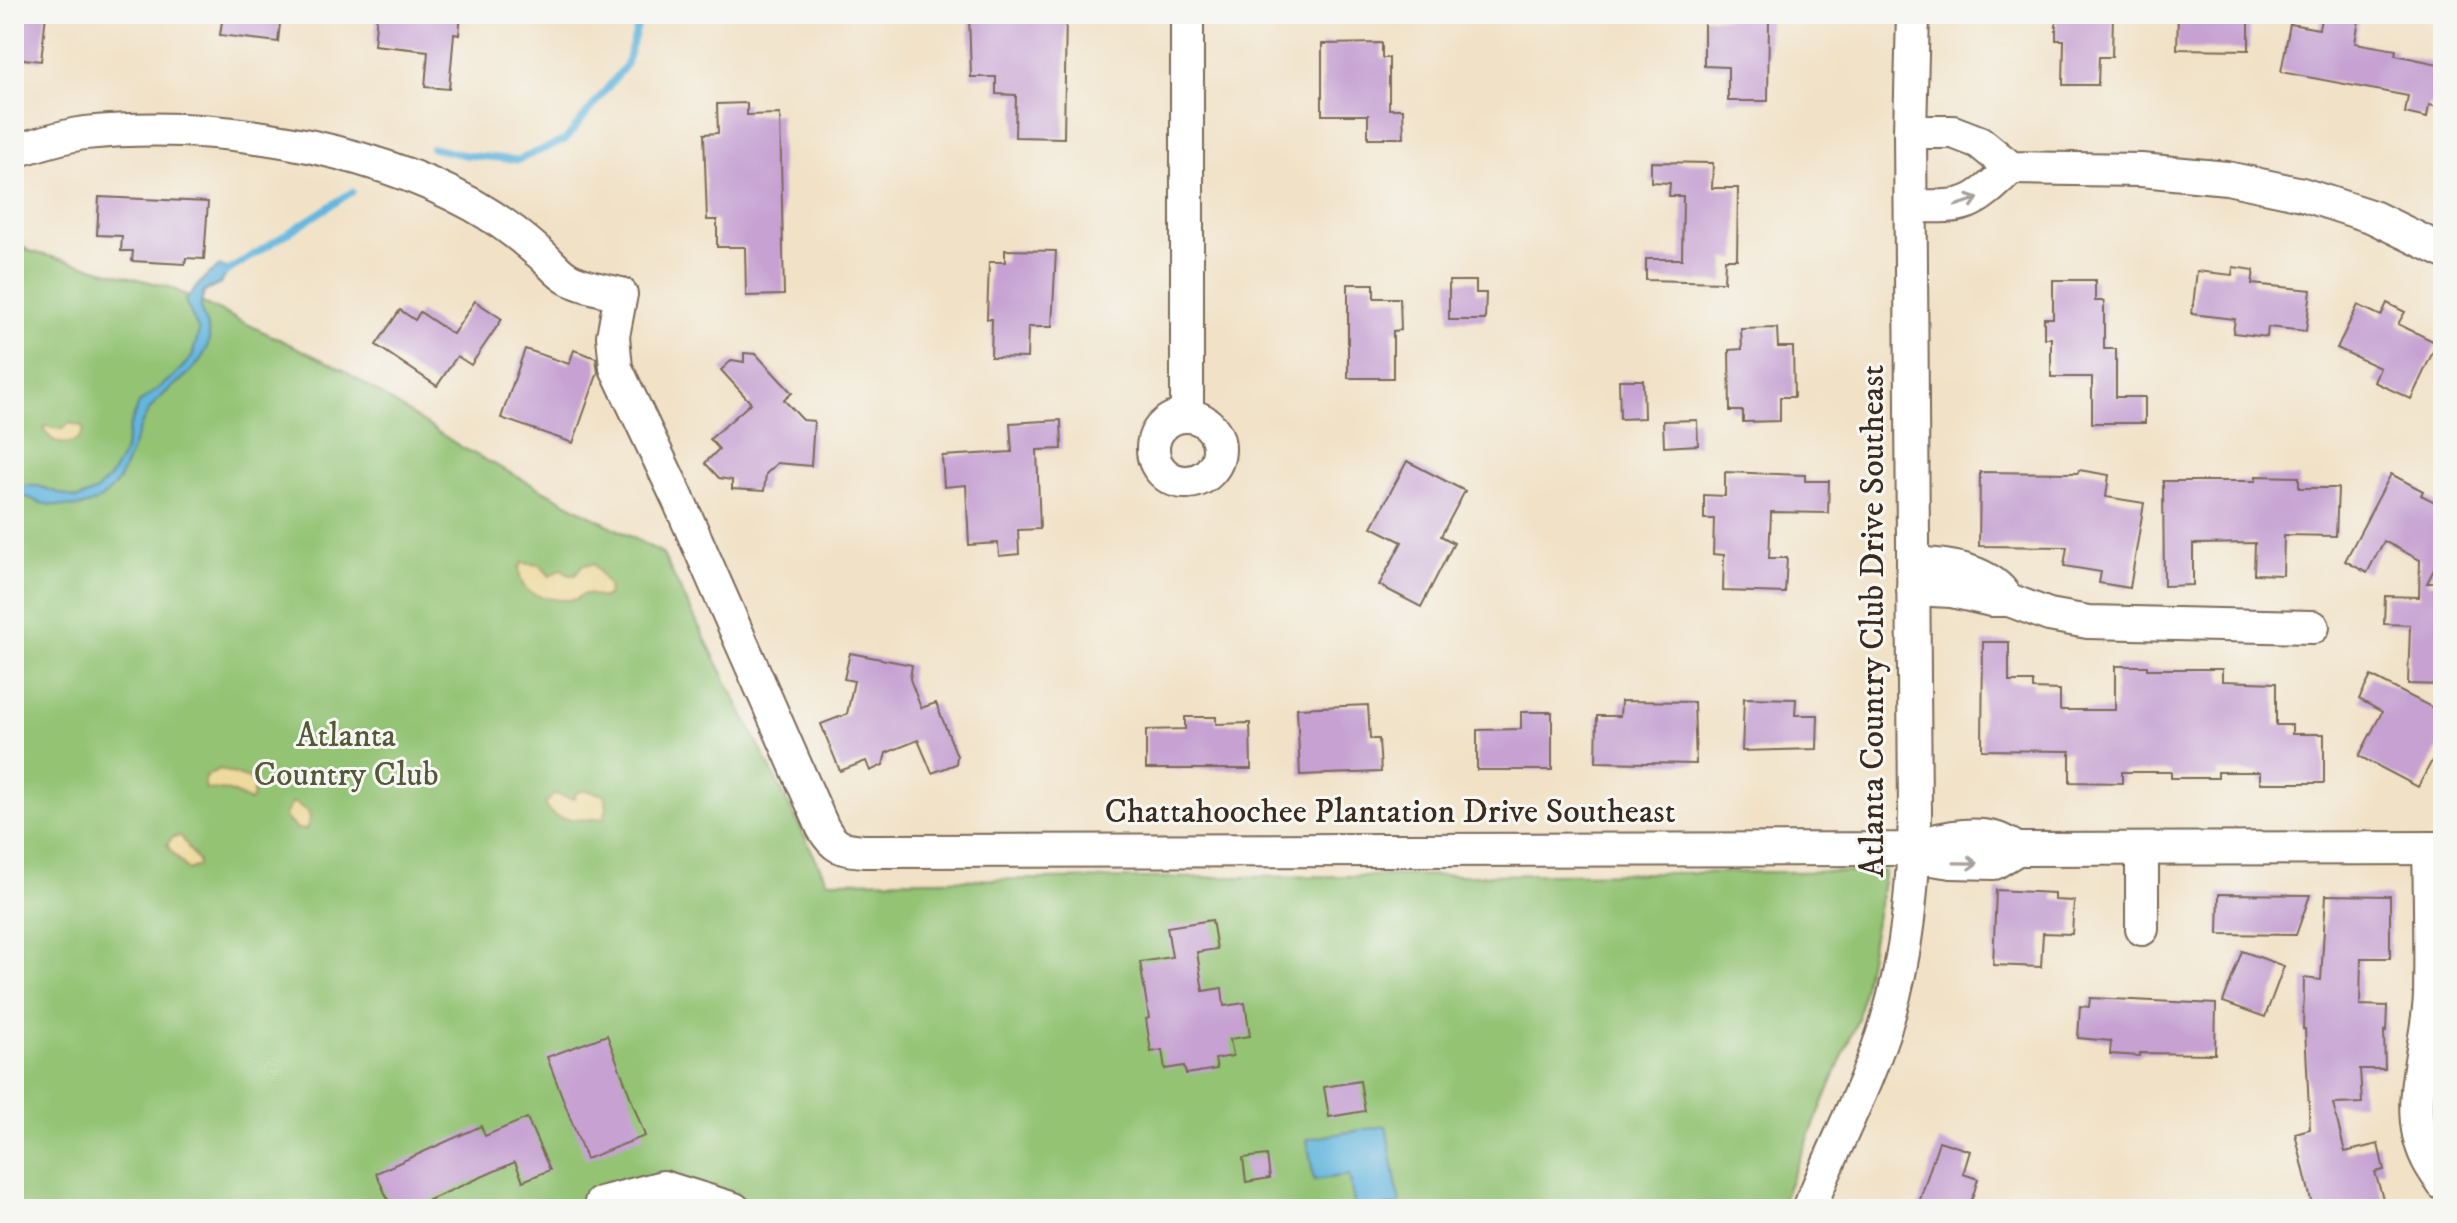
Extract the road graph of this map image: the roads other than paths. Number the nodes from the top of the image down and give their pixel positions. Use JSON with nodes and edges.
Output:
{"nodes":[{"id":1,"x":1187,"y":14,"type":"edge"},
{"id":2,"x":1913,"y":14,"type":"edge"},
{"id":3,"x":1910,"y":132,"type":"junction"},
{"id":4,"x":14,"y":151,"type":"edge"},
{"id":5,"x":2011,"y":168,"type":"junction"},
{"id":6,"x":1911,"y":206,"type":"junction"},
{"id":7,"x":2443,"y":251,"type":"edge"},
{"id":8,"x":1187,"y":416,"type":"dead end"},
{"id":9,"x":1913,"y":576,"type":"junction"},
{"id":10,"x":2313,"y":627,"type":"dead end"},
{"id":11,"x":2436,"y":848,"type":"edge"},
{"id":12,"x":1914,"y":849,"type":"junction"},
{"id":13,"x":2142,"y":849,"type":"junction"},
{"id":14,"x":2142,"y":929,"type":"dead end"},
{"id":15,"x":2443,"y":1184,"type":"edge"},
{"id":16,"x":601,"y":1203,"type":"dead end"},
{"id":17,"x":734,"y":1209,"type":"edge"},
{"id":18,"x":1809,"y":1209,"type":"edge"}],
"edges":[{"from":1,"to":8,"type":"street"},
{"from":2,"to":3,"type":"street","name":"Atlanta Country Club Drive Southeast"},
{"from":3,"to":5,"type":"street"},
{"from":3,"to":6,"type":"street","name":"Atlanta Country Club Drive Southeast"},
{"from":4,"to":12,"type":"street","name":"Chattahoochee Plantation Drive Southeast"},
{"from":6,"to":5,"type":"street","one_way":true},
{"from":5,"to":7,"type":"street"},
{"from":6,"to":9,"type":"street","name":"Atlanta Country Club Drive Southeast"},
{"from":9,"to":10,"type":"street"},
{"from":9,"to":12,"type":"street","name":"Atlanta Country Club Drive Southeast"},
{"from":11,"to":13,"type":"street","name":"Chattahoochee Plantation Drive Southeast"},
{"from":11,"to":15,"type":"street"},
{"from":12,"to":13,"type":"street","name":"Chattahoochee Plantation Drive Southeast"},
{"from":12,"to":18,"type":"street","name":"Atlanta Country Club Drive Southeast"},
{"from":13,"to":14,"type":"street"},
{"from":16,"to":17,"type":"street"}]}
